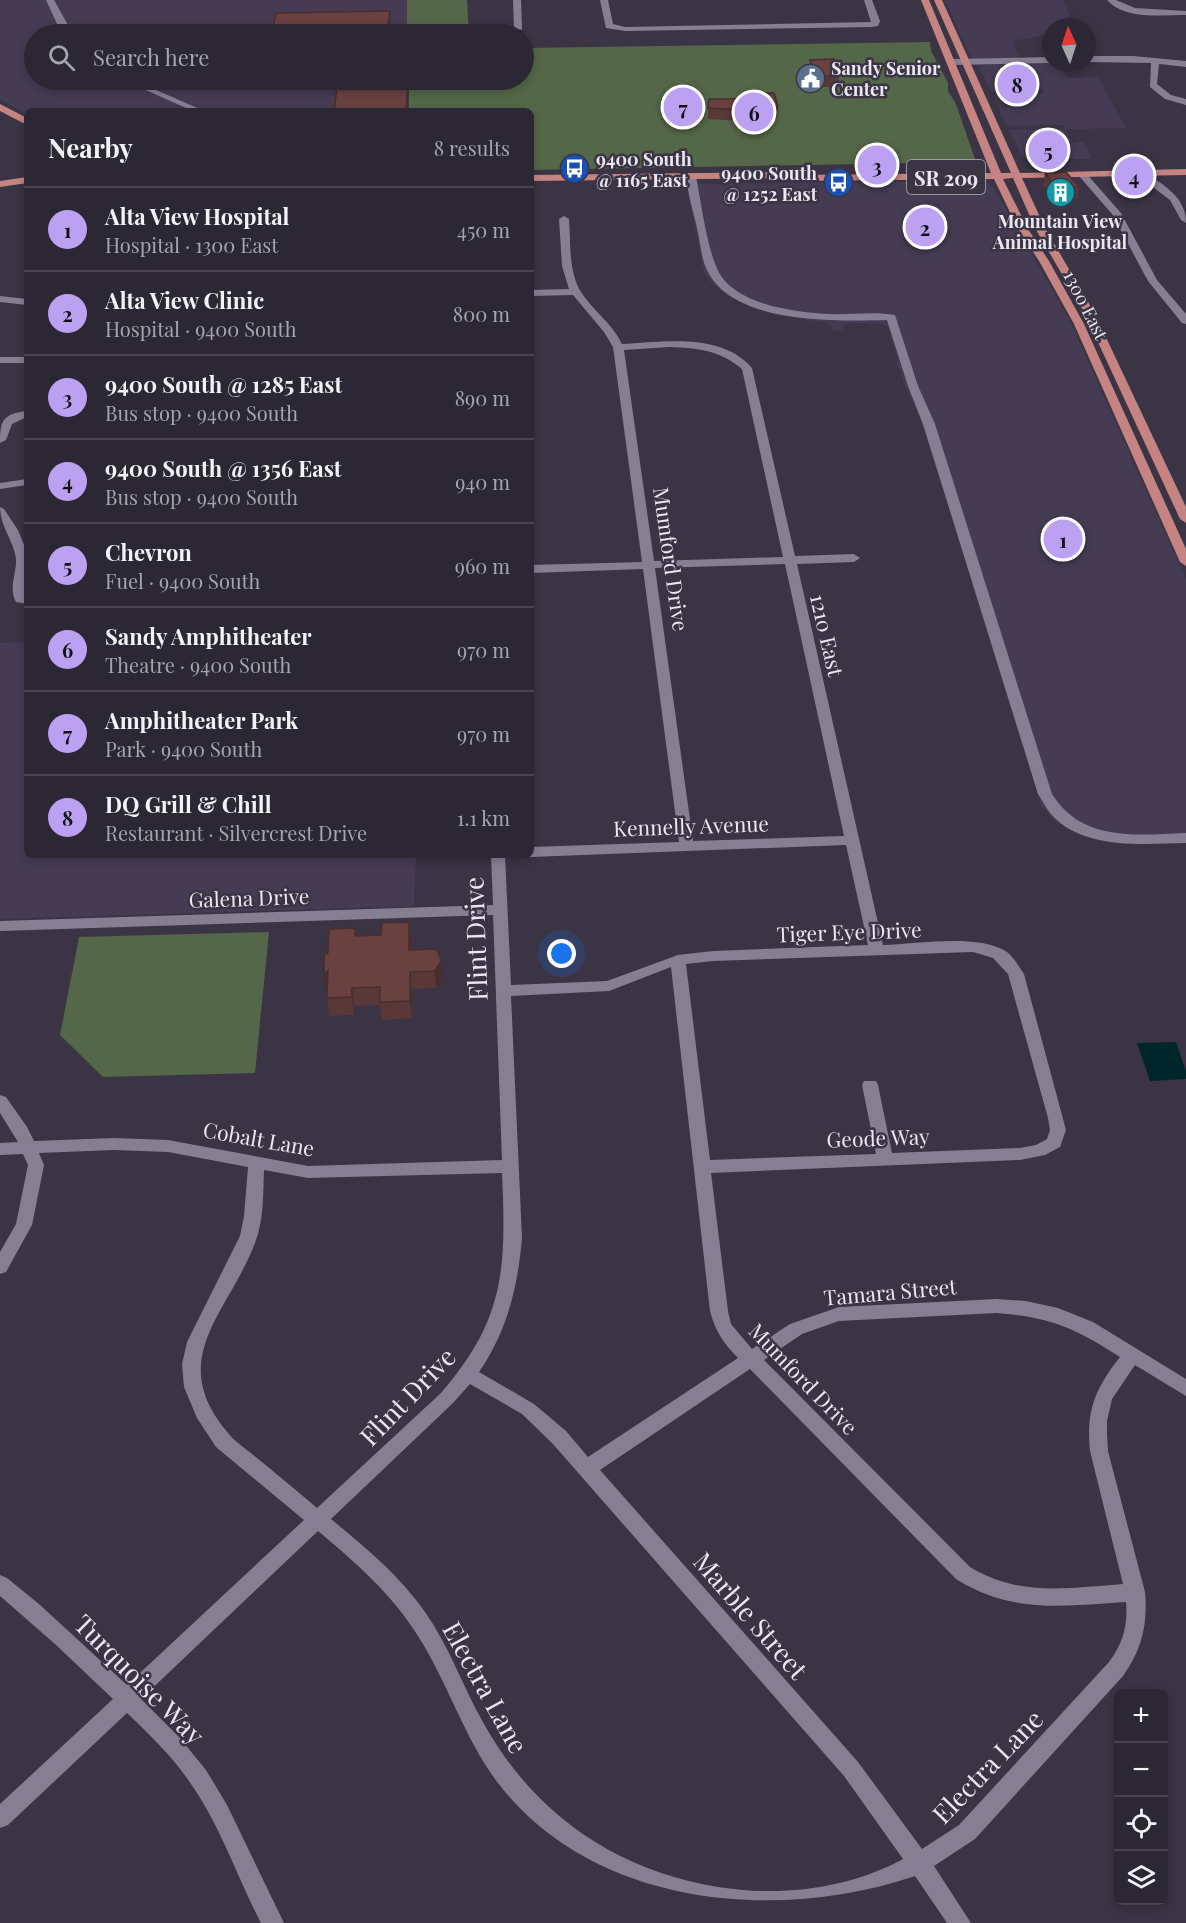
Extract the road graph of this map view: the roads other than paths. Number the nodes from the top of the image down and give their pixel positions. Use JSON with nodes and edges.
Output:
{"nodes":[{"id":1,"x":50,"y":0,"type":"edge"},
{"id":2,"x":517,"y":0,"type":"edge"},
{"id":3,"x":604,"y":0,"type":"edge"},
{"id":4,"x":868,"y":0,"type":"edge"},
{"id":5,"x":925,"y":0,"type":"edge"},
{"id":6,"x":938,"y":0,"type":"edge"},
{"id":7,"x":1111,"y":0,"type":"edge"},
{"id":8,"x":1186,"y":13,"type":"edge"},
{"id":9,"x":61,"y":24,"type":"edge"},
{"id":10,"x":518,"y":24,"type":"edge"},
{"id":11,"x":1096,"y":59,"type":"edge"},
{"id":12,"x":1042,"y":60,"type":"edge"},
{"id":13,"x":964,"y":61,"type":"junction"},
{"id":14,"x":1155,"y":61,"type":"junction"},
{"id":15,"x":951,"y":62,"type":"junction"},
{"id":16,"x":1186,"y":64,"type":"edge"},
{"id":17,"x":150,"y":90,"type":"edge"},
{"id":18,"x":1186,"y":102,"type":"edge"},
{"id":19,"x":0,"y":107,"type":"edge"},
{"id":20,"x":192,"y":108,"type":"edge"},
{"id":21,"x":24,"y":120,"type":"edge"},
{"id":22,"x":1186,"y":164,"type":"edge"},
{"id":23,"x":1015,"y":171,"type":"junction"},
{"id":24,"x":996,"y":172,"type":"junction"},
{"id":25,"x":1186,"y":172,"type":"edge"},
{"id":26,"x":1140,"y":173,"type":"junction"},
{"id":27,"x":1082,"y":174,"type":"junction"},
{"id":28,"x":691,"y":176,"type":"junction"},
{"id":29,"x":534,"y":178,"type":"edge"},
{"id":30,"x":24,"y":180,"type":"edge"},
{"id":31,"x":0,"y":184,"type":"edge"},
{"id":32,"x":24,"y":187,"type":"edge"},
{"id":33,"x":0,"y":190,"type":"edge"},
{"id":34,"x":564,"y":219,"type":"dead end"},
{"id":35,"x":1186,"y":220,"type":"edge"},
{"id":36,"x":576,"y":292,"type":"junction"},
{"id":37,"x":534,"y":293,"type":"edge"},
{"id":38,"x":0,"y":299,"type":"edge"},
{"id":39,"x":24,"y":302,"type":"edge"},
{"id":40,"x":1186,"y":321,"type":"edge"},
{"id":41,"x":618,"y":347,"type":"junction"},
{"id":42,"x":0,"y":360,"type":"edge"},
{"id":43,"x":24,"y":360,"type":"edge"},
{"id":44,"x":24,"y":415,"type":"edge"},
{"id":45,"x":0,"y":440,"type":"edge"},
{"id":46,"x":24,"y":482,"type":"edge"},
{"id":47,"x":0,"y":486,"type":"edge"},
{"id":48,"x":0,"y":511,"type":"edge"},
{"id":49,"x":1186,"y":519,"type":"edge"},
{"id":50,"x":854,"y":558,"type":"dead end"},
{"id":51,"x":791,"y":560,"type":"junction"},
{"id":52,"x":1186,"y":562,"type":"edge"},
{"id":53,"x":649,"y":565,"type":"junction"},
{"id":54,"x":534,"y":569,"type":"edge"},
{"id":55,"x":24,"y":600,"type":"edge"},
{"id":56,"x":1186,"y":838,"type":"edge"},
{"id":57,"x":853,"y":840,"type":"junction"},
{"id":58,"x":687,"y":846,"type":"junction"},
{"id":59,"x":534,"y":852,"type":"edge"},
{"id":60,"x":498,"y":858,"type":"edge"},
{"id":61,"x":500,"y":910,"type":"junction"},
{"id":62,"x":0,"y":926,"type":"edge"},
{"id":63,"x":878,"y":951,"type":"junction"},
{"id":64,"x":678,"y":960,"type":"junction"},
{"id":65,"x":503,"y":991,"type":"junction"},
{"id":66,"x":870,"y":1084,"type":"dead end"},
{"id":67,"x":0,"y":1101,"type":"edge"},
{"id":68,"x":1054,"y":1143,"type":"joint"},
{"id":69,"x":28,"y":1147,"type":"junction"},
{"id":70,"x":0,"y":1149,"type":"edge"},
{"id":71,"x":885,"y":1160,"type":"junction"},
{"id":72,"x":256,"y":1164,"type":"junction"},
{"id":73,"x":510,"y":1166,"type":"junction"},
{"id":74,"x":702,"y":1167,"type":"junction"},
{"id":75,"x":0,"y":1268,"type":"edge"},
{"id":76,"x":1133,"y":1354,"type":"junction"},
{"id":77,"x":751,"y":1359,"type":"junction"},
{"id":78,"x":469,"y":1375,"type":"junction"},
{"id":79,"x":1186,"y":1388,"type":"edge"},
{"id":80,"x":586,"y":1469,"type":"junction"},
{"id":81,"x":319,"y":1520,"type":"junction"},
{"id":82,"x":0,"y":1584,"type":"edge"},
{"id":83,"x":1135,"y":1592,"type":"junction"},
{"id":84,"x":127,"y":1699,"type":"junction"},
{"id":85,"x":0,"y":1818,"type":"edge"},
{"id":86,"x":919,"y":1862,"type":"junction"},
{"id":87,"x":273,"y":1923,"type":"edge"},
{"id":88,"x":960,"y":1923,"type":"edge"}],
"edges":[{"from":1,"to":9,"type":"street"},
{"from":2,"to":10,"type":"street"},
{"from":3,"to":4,"type":"street"},
{"from":5,"to":15,"type":"main road","name":"1300 East"},
{"from":6,"to":13,"type":"main road","name":"1300 East"},
{"from":7,"to":8,"type":"street"},
{"from":11,"to":14,"type":"street"},
{"from":12,"to":13,"type":"street"},
{"from":13,"to":15,"type":"street"},
{"from":13,"to":23,"type":"main road","name":"1300 East"},
{"from":14,"to":16,"type":"street"},
{"from":14,"to":18,"type":"street"},
{"from":15,"to":24,"type":"main road","name":"1300 East"},
{"from":17,"to":20,"type":"street"},
{"from":19,"to":21,"type":"main road"},
{"from":22,"to":23,"type":"main road","number":"SR 209"},
{"from":23,"to":24,"type":"main road","number":"SR 209"},
{"from":23,"to":27,"type":"main road","number":"SR 209"},
{"from":23,"to":49,"type":"main road","name":"1300 East"},
{"from":24,"to":28,"type":"main road","number":"SR 209"},
{"from":24,"to":52,"type":"main road","name":"1300 East"},
{"from":25,"to":26,"type":"main road","number":"SR 209"},
{"from":26,"to":27,"type":"main road","number":"SR 209"},
{"from":26,"to":35,"type":"street"},
{"from":27,"to":40,"type":"street"},
{"from":28,"to":29,"type":"main road","number":"SR 209"},
{"from":28,"to":56,"type":"street"},
{"from":30,"to":31,"type":"main road"},
{"from":32,"to":33,"type":"main road"},
{"from":34,"to":36,"type":"street"},
{"from":36,"to":37,"type":"street"},
{"from":36,"to":41,"type":"street","name":"Mumford Drive"},
{"from":38,"to":39,"type":"street"},
{"from":41,"to":51,"type":"street","name":"1210 East"},
{"from":41,"to":53,"type":"street","name":"Mumford Drive"},
{"from":42,"to":43,"type":"street"},
{"from":44,"to":45,"type":"street"},
{"from":46,"to":47,"type":"street"},
{"from":48,"to":55,"type":"street"},
{"from":50,"to":51,"type":"street"},
{"from":51,"to":53,"type":"street"},
{"from":51,"to":57,"type":"street","name":"1210 East"},
{"from":53,"to":54,"type":"street"},
{"from":53,"to":58,"type":"street","name":"Mumford Drive"},
{"from":57,"to":58,"type":"street","name":"Kennelly Avenue"},
{"from":57,"to":63,"type":"street","name":"1210 East"},
{"from":58,"to":59,"type":"street","name":"Kennelly Avenue"},
{"from":60,"to":61,"type":"street","name":"Flint Drive"},
{"from":61,"to":62,"type":"street","name":"Galena Drive"},
{"from":61,"to":65,"type":"street","name":"Flint Drive"},
{"from":63,"to":64,"type":"street","name":"Tiger Eye Drive"},
{"from":63,"to":68,"type":"street","name":"Tiger Eye Drive"},
{"from":64,"to":65,"type":"street","name":"Tiger Eye Drive"},
{"from":64,"to":74,"type":"street","name":"Mumford Drive"},
{"from":65,"to":73,"type":"street","name":"Flint Drive"},
{"from":66,"to":71,"type":"street"},
{"from":67,"to":69,"type":"street"},
{"from":68,"to":71,"type":"street","name":"Geode Way"},
{"from":69,"to":70,"type":"street","name":"Cobalt Lane"},
{"from":69,"to":72,"type":"street","name":"Cobalt Lane"},
{"from":69,"to":75,"type":"street"},
{"from":71,"to":74,"type":"street","name":"Geode Way"},
{"from":72,"to":73,"type":"street","name":"Cobalt Lane"},
{"from":72,"to":81,"type":"street","name":"Electra Lane"},
{"from":73,"to":78,"type":"street","name":"Flint Drive"},
{"from":74,"to":77,"type":"street","name":"Mumford Drive"},
{"from":76,"to":77,"type":"street","name":"Tamara Street"},
{"from":76,"to":79,"type":"street","name":"Tamara Street"},
{"from":76,"to":83,"type":"street","name":"Electra Lane"},
{"from":77,"to":80,"type":"street","name":"Tamara Street"},
{"from":77,"to":83,"type":"street","name":"Mumford Drive"},
{"from":78,"to":80,"type":"street","name":"Marble Street"},
{"from":78,"to":81,"type":"street","name":"Flint Drive"},
{"from":80,"to":86,"type":"street","name":"Marble Street"},
{"from":81,"to":84,"type":"street","name":"Flint Drive"},
{"from":81,"to":86,"type":"street","name":"Electra Lane"},
{"from":82,"to":84,"type":"street","name":"Turquoise Way"},
{"from":83,"to":86,"type":"street","name":"Electra Lane"},
{"from":84,"to":85,"type":"street","name":"Flint Drive"},
{"from":84,"to":87,"type":"street","name":"Turquoise Way"},
{"from":86,"to":88,"type":"street","name":"Marble Street"}]}
